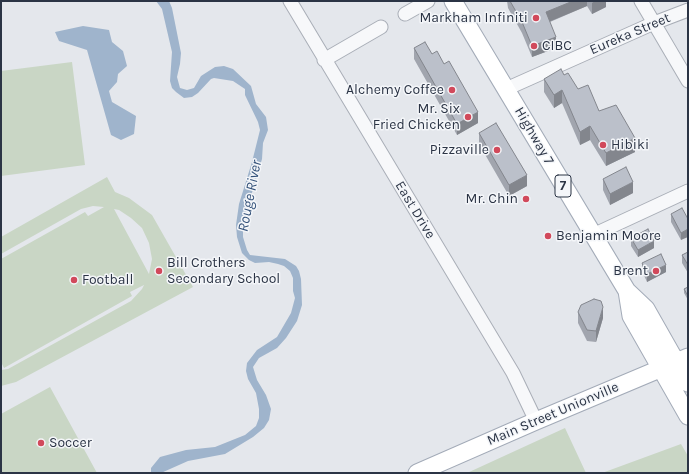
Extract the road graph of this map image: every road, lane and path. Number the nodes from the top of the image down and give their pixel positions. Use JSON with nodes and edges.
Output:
{"nodes":[{"id":1,"x":290,"y":1,"type":"edge"},
{"id":2,"x":428,"y":1,"type":"edge"},
{"id":3,"x":453,"y":1,"type":"edge"},
{"id":4,"x":641,"y":1,"type":"edge"},
{"id":5,"x":688,"y":10,"type":"edge"},
{"id":6,"x":405,"y":14,"type":"dead end"},
{"id":7,"x":654,"y":23,"type":"junction"},
{"id":8,"x":381,"y":27,"type":"dead end"},
{"id":9,"x":324,"y":60,"type":"junction"},
{"id":10,"x":688,"y":81,"type":"edge"},
{"id":11,"x":506,"y":89,"type":"junction"},
{"id":12,"x":688,"y":191,"type":"edge"},
{"id":13,"x":593,"y":235,"type":"junction"},
{"id":14,"x":675,"y":362,"type":"edge"},
{"id":15,"x":688,"y":383,"type":"edge"},
{"id":16,"x":688,"y":416,"type":"edge"},
{"id":17,"x":536,"y":421,"type":"junction"},
{"id":18,"x":417,"y":473,"type":"edge"}],
"edges":[{"from":1,"to":9,"type":"street","name":"East Drive"},
{"from":2,"to":6,"type":"street"},
{"from":3,"to":11,"type":"main road","name":"Highway 7","number":"7"},
{"from":4,"to":7,"type":"street"},
{"from":5,"to":7,"type":"street","name":"Eureka Street"},
{"from":7,"to":10,"type":"street"},
{"from":7,"to":11,"type":"street","name":"Eureka Street"},
{"from":8,"to":9,"type":"street"},
{"from":9,"to":17,"type":"street","name":"East Drive"},
{"from":11,"to":13,"type":"main road","name":"Highway 7","number":"7"},
{"from":12,"to":13,"type":"street"},
{"from":13,"to":14,"type":"main road","name":"Highway 7","number":"7"},
{"from":14,"to":15,"type":"main road","name":"Highway 7","number":"7"},
{"from":14,"to":16,"type":"main road","name":"Highway 7","number":"7"},
{"from":14,"to":17,"type":"main road","name":"Main Street Unionville"},
{"from":17,"to":18,"type":"main road","name":"Main Street Unionville"}]}
